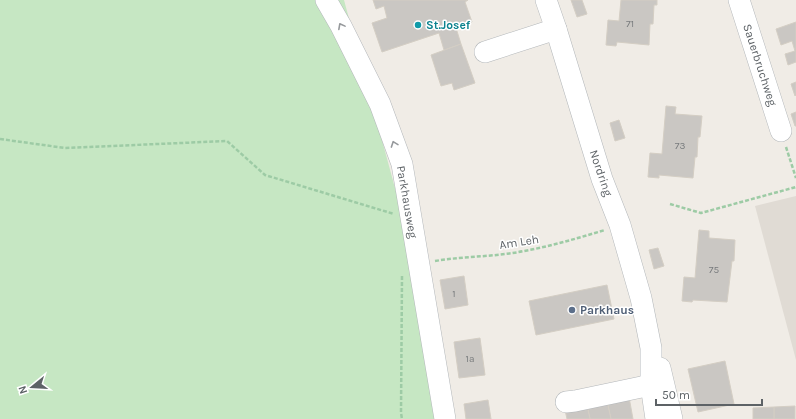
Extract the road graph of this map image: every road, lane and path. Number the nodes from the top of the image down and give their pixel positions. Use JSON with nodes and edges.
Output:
{"nodes":[{"id":1,"x":326,"y":0,"type":"edge"},
{"id":2,"x":546,"y":0,"type":"edge"},
{"id":3,"x":739,"y":0,"type":"edge"},
{"id":4,"x":556,"y":29,"type":"junction"},
{"id":5,"x":485,"y":52,"type":"dead end"},
{"id":6,"x":781,"y":130,"type":"joint"},
{"id":7,"x":0,"y":139,"type":"edge"},
{"id":8,"x":796,"y":178,"type":"edge"},
{"id":9,"x":796,"y":187,"type":"edge"},
{"id":10,"x":670,"y":204,"type":"dead end"},
{"id":11,"x":395,"y":214,"type":"dead end"},
{"id":12,"x":620,"y":225,"type":"junction"},
{"id":13,"x":410,"y":268,"type":"junction"},
{"id":14,"x":651,"y":348,"type":"junction"},
{"id":15,"x":651,"y":386,"type":"junction"},
{"id":16,"x":566,"y":402,"type":"dead end"},
{"id":17,"x":402,"y":419,"type":"edge"},
{"id":18,"x":445,"y":419,"type":"edge"},
{"id":19,"x":656,"y":419,"type":"edge"},
{"id":20,"x":672,"y":419,"type":"edge"}],
"edges":[{"from":13,"to":1,"type":"street","name":"Parkhausweg","one_way":true},
{"from":2,"to":4,"type":"street","name":"Nordring"},
{"from":3,"to":6,"type":"street","name":"Sauerbruchweg"},
{"from":4,"to":5,"type":"street"},
{"from":4,"to":12,"type":"street","name":"Nordring"},
{"from":6,"to":8,"type":"path"},
{"from":7,"to":11,"type":"path"},
{"from":9,"to":10,"type":"path"},
{"from":12,"to":13,"type":"path","name":"Am Leh"},
{"from":12,"to":14,"type":"street","name":"Nordring"},
{"from":13,"to":17,"type":"path"},
{"from":13,"to":18,"type":"street","name":"Parkhausweg"},
{"from":14,"to":15,"type":"street","name":"Nordring"},
{"from":14,"to":20,"type":"street","name":"Nordring"},
{"from":15,"to":16,"type":"street"},
{"from":15,"to":19,"type":"street","name":"Nordring"}]}
